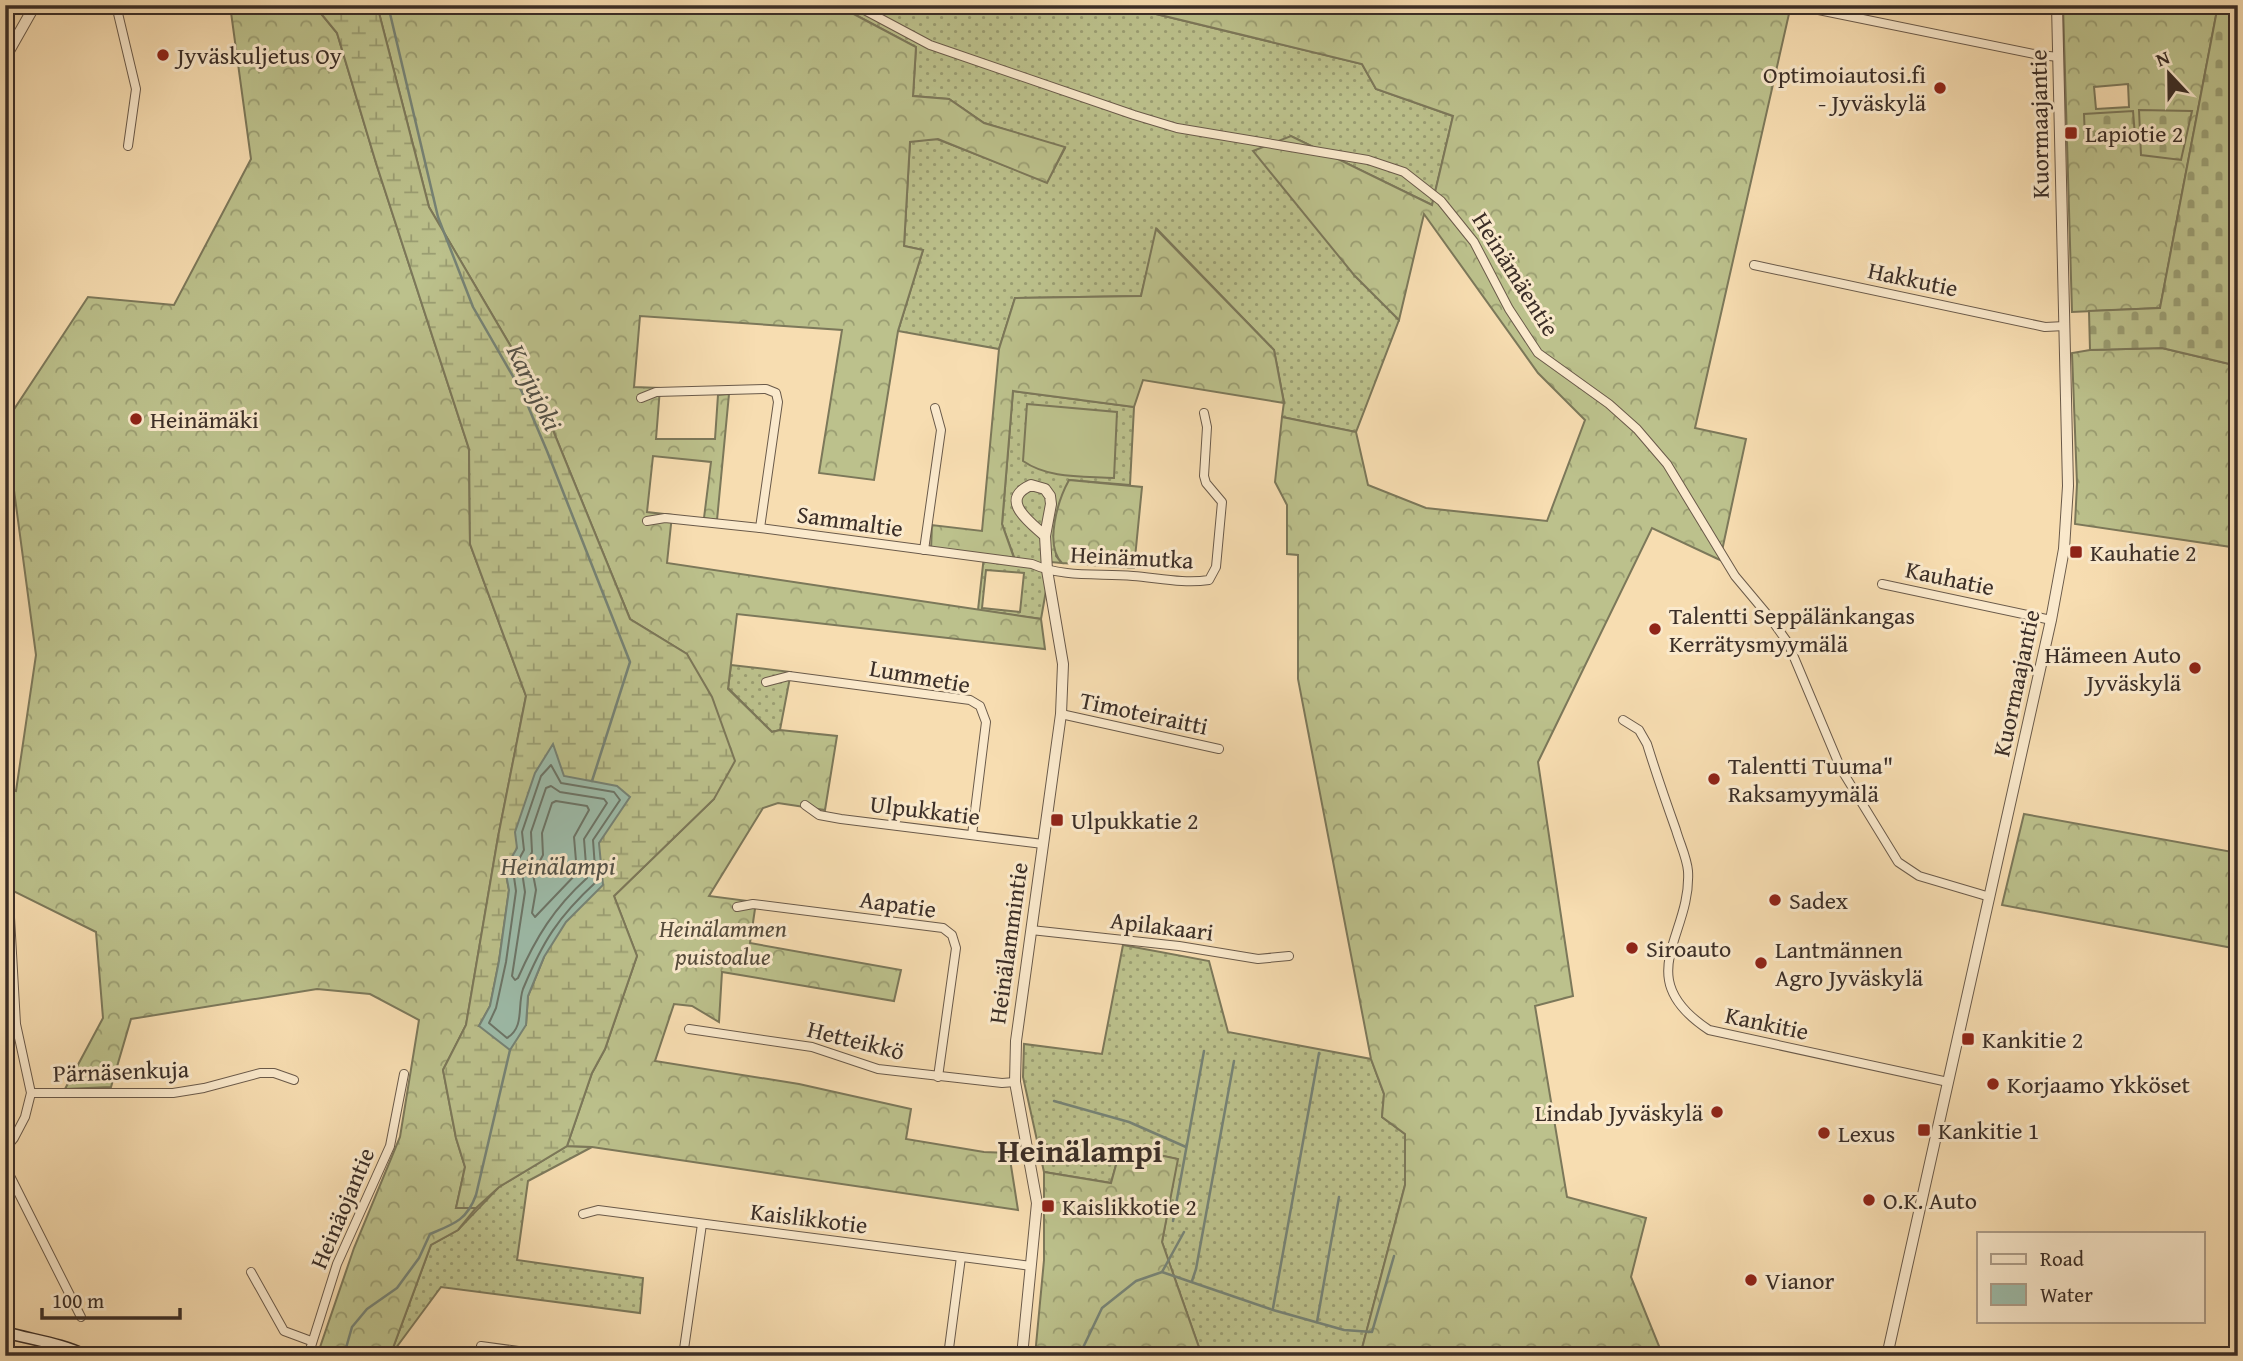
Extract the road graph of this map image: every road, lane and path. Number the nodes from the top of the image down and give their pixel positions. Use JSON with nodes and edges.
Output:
{"nodes":[{"id":1,"x":35,"y":5,"type":"edge"},
{"id":2,"x":116,"y":5,"type":"edge"},
{"id":3,"x":855,"y":5,"type":"edge"},
{"id":4,"x":2057,"y":5,"type":"edge"},
{"id":5,"x":1799,"y":6,"type":"edge"},
{"id":6,"x":2059,"y":57,"type":"junction"},
{"id":7,"x":5,"y":58,"type":"edge"},
{"id":8,"x":128,"y":146,"type":"dead end"},
{"id":9,"x":1754,"y":265,"type":"dead end"},
{"id":10,"x":2065,"y":326,"type":"junction"},
{"id":11,"x":641,"y":398,"type":"dead end"},
{"id":12,"x":935,"y":408,"type":"dead end"},
{"id":13,"x":1204,"y":414,"type":"dead end"},
{"id":14,"x":647,"y":521,"type":"dead end"},
{"id":15,"x":760,"y":528,"type":"junction"},
{"id":16,"x":1045,"y":536,"type":"junction"},
{"id":17,"x":924,"y":550,"type":"junction"},
{"id":18,"x":1046,"y":570,"type":"junction"},
{"id":19,"x":1882,"y":584,"type":"dead end"},
{"id":20,"x":2051,"y":620,"type":"junction"},
{"id":21,"x":766,"y":682,"type":"dead end"},
{"id":22,"x":1061,"y":714,"type":"junction"},
{"id":23,"x":1623,"y":720,"type":"dead end"},
{"id":24,"x":1219,"y":749,"type":"dead end"},
{"id":25,"x":805,"y":805,"type":"dead end"},
{"id":26,"x":972,"y":835,"type":"junction"},
{"id":27,"x":1043,"y":844,"type":"junction"},
{"id":28,"x":1990,"y":897,"type":"junction"},
{"id":29,"x":9,"y":900,"type":"dead end"},
{"id":30,"x":737,"y":906,"type":"dead end"},
{"id":31,"x":1031,"y":930,"type":"junction"},
{"id":32,"x":1289,"y":956,"type":"dead end"},
{"id":33,"x":689,"y":1029,"type":"dead end"},
{"id":34,"x":404,"y":1074,"type":"dead end"},
{"id":35,"x":938,"y":1077,"type":"junction"},
{"id":36,"x":294,"y":1080,"type":"dead end"},
{"id":37,"x":1015,"y":1082,"type":"junction"},
{"id":38,"x":1948,"y":1082,"type":"junction"},
{"id":39,"x":31,"y":1093,"type":"junction"},
{"id":40,"x":5,"y":1149,"type":"edge"},
{"id":41,"x":5,"y":1166,"type":"edge"},
{"id":42,"x":583,"y":1214,"type":"dead end"},
{"id":43,"x":702,"y":1224,"type":"junction"},
{"id":44,"x":961,"y":1257,"type":"junction"},
{"id":45,"x":1031,"y":1266,"type":"junction"},
{"id":46,"x":251,"y":1272,"type":"dead end"},
{"id":47,"x":80,"y":1317,"type":"dead end"},
{"id":48,"x":5,"y":1332,"type":"edge"},
{"id":49,"x":312,"y":1341,"type":"junction"},
{"id":50,"x":38,"y":1342,"type":"junction"},
{"id":51,"x":481,"y":1346,"type":"dead end"},
{"id":52,"x":74,"y":1356,"type":"edge"},
{"id":53,"x":87,"y":1356,"type":"edge"},
{"id":54,"x":308,"y":1356,"type":"edge"},
{"id":55,"x":555,"y":1356,"type":"edge"},
{"id":56,"x":683,"y":1356,"type":"edge"},
{"id":57,"x":948,"y":1356,"type":"edge"},
{"id":58,"x":1022,"y":1356,"type":"edge"},
{"id":59,"x":1887,"y":1356,"type":"edge"}],
"edges":[{"from":1,"to":7,"type":"street"},
{"from":2,"to":8,"type":"street"},
{"from":3,"to":28,"type":"street","name":"Heinämäentie"},
{"from":4,"to":6,"type":"street","name":"Kuormaajantie"},
{"from":5,"to":6,"type":"street"},
{"from":6,"to":10,"type":"street","name":"Kuormaajantie"},
{"from":9,"to":10,"type":"street","name":"Hakkutie"},
{"from":10,"to":20,"type":"street","name":"Kuormaajantie"},
{"from":11,"to":15,"type":"street"},
{"from":12,"to":17,"type":"street"},
{"from":13,"to":18,"type":"street","name":"Heinämutka"},
{"from":14,"to":15,"type":"street","name":"Sammaltie"},
{"from":15,"to":17,"type":"street","name":"Sammaltie"},
{"from":16,"to":16,"type":"street","name":"Heinälammintie"},
{"from":16,"to":18,"type":"street","name":"Heinälammintie"},
{"from":17,"to":18,"type":"street","name":"Sammaltie"},
{"from":18,"to":22,"type":"street","name":"Heinälammintie"},
{"from":19,"to":20,"type":"street","name":"Kauhatie"},
{"from":20,"to":28,"type":"street","name":"Kuormaajantie"},
{"from":21,"to":26,"type":"street","name":"Lummetie"},
{"from":22,"to":24,"type":"street","name":"Timoteiraitti"},
{"from":22,"to":27,"type":"street","name":"Heinälammintie"},
{"from":23,"to":38,"type":"street","name":"Kankitie"},
{"from":25,"to":26,"type":"street","name":"Ulpukkatie"},
{"from":26,"to":27,"type":"street","name":"Ulpukkatie"},
{"from":27,"to":31,"type":"street","name":"Heinälammintie"},
{"from":28,"to":38,"type":"street","name":"Kuormaajantie"},
{"from":29,"to":39,"type":"street"},
{"from":30,"to":35,"type":"street","name":"Aapatie"},
{"from":31,"to":32,"type":"street","name":"Apilakaari"},
{"from":31,"to":37,"type":"street","name":"Heinälammintie"},
{"from":33,"to":35,"type":"street","name":"Hetteikkö"},
{"from":34,"to":49,"type":"street","name":"Heinäojantie"},
{"from":35,"to":37,"type":"street","name":"Hetteikkö"},
{"from":36,"to":39,"type":"street","name":"Pärnäsenkuja"},
{"from":37,"to":45,"type":"street","name":"Heinälammintie"},
{"from":38,"to":59,"type":"street","name":"Kuormaajantie"},
{"from":39,"to":40,"type":"street"},
{"from":41,"to":47,"type":"street"},
{"from":42,"to":43,"type":"street","name":"Kaislikkotie"},
{"from":43,"to":44,"type":"street","name":"Kaislikkotie"},
{"from":43,"to":56,"type":"street"},
{"from":44,"to":45,"type":"street","name":"Kaislikkotie"},
{"from":44,"to":57,"type":"street"},
{"from":45,"to":58,"type":"street","name":"Heinälammintie"},
{"from":46,"to":49,"type":"street"},
{"from":48,"to":50,"type":"main road"},
{"from":49,"to":54,"type":"street","name":"Heinäojantie"},
{"from":50,"to":52,"type":"main road"},
{"from":50,"to":53,"type":"main road"},
{"from":51,"to":55,"type":"street"}]}
